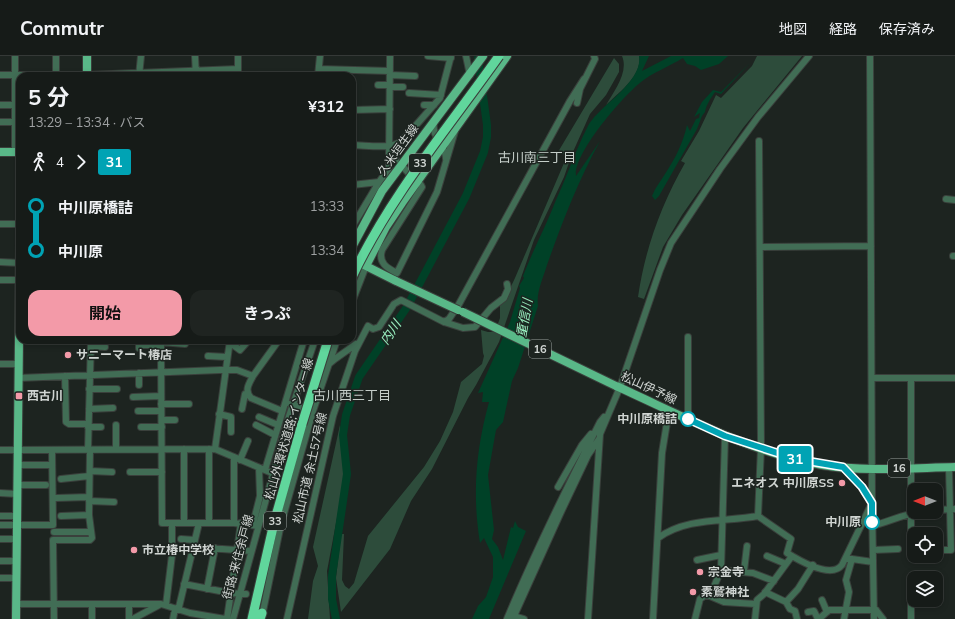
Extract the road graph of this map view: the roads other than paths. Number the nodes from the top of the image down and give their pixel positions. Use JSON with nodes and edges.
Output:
{"nodes":[{"id":1,"x":15,"y":56,"type":"edge"},
{"id":2,"x":56,"y":56,"type":"edge"},
{"id":3,"x":87,"y":56,"type":"edge"},
{"id":4,"x":141,"y":56,"type":"edge"},
{"id":5,"x":195,"y":56,"type":"edge"},
{"id":6,"x":238,"y":56,"type":"edge"},
{"id":7,"x":320,"y":56,"type":"edge"},
{"id":8,"x":390,"y":56,"type":"edge"},
{"id":9,"x":428,"y":56,"type":"edge"},
{"id":10,"x":466,"y":56,"type":"edge"},
{"id":11,"x":483,"y":56,"type":"edge"},
{"id":12,"x":499,"y":56,"type":"edge"},
{"id":13,"x":507,"y":56,"type":"edge"},
{"id":14,"x":870,"y":56,"type":"edge"},
{"id":15,"x":451,"y":57,"type":"edge"},
{"id":16,"x":595,"y":57,"type":"edge"},
{"id":17,"x":809,"y":57,"type":"edge"},
{"id":18,"x":56,"y":72,"type":"edge"},
{"id":19,"x":87,"y":72,"type":"edge"},
{"id":20,"x":139,"y":72,"type":"edge"},
{"id":21,"x":196,"y":72,"type":"edge"},
{"id":22,"x":238,"y":72,"type":"edge"},
{"id":23,"x":319,"y":72,"type":"edge"},
{"id":24,"x":356,"y":73,"type":"edge"},
{"id":25,"x":390,"y":73,"type":"junction"},
{"id":26,"x":471,"y":74,"type":"junction"},
{"id":27,"x":0,"y":75,"type":"edge"},
{"id":28,"x":15,"y":75,"type":"junction"},
{"id":29,"x":415,"y":76,"type":"dead end"},
{"id":30,"x":584,"y":79,"type":"junction"},
{"id":31,"x":378,"y":85,"type":"dead end"},
{"id":32,"x":390,"y":86,"type":"junction"},
{"id":33,"x":403,"y":88,"type":"dead end"},
{"id":34,"x":409,"y":93,"type":"dead end"},
{"id":35,"x":441,"y":95,"type":"junction"},
{"id":36,"x":577,"y":104,"type":"dead end"},
{"id":37,"x":0,"y":105,"type":"edge"},
{"id":38,"x":14,"y":105,"type":"junction"},
{"id":39,"x":424,"y":105,"type":"dead end"},
{"id":40,"x":434,"y":105,"type":"junction"},
{"id":41,"x":390,"y":109,"type":"junction"},
{"id":42,"x":356,"y":110,"type":"edge"},
{"id":43,"x":435,"y":120,"type":"junction"},
{"id":44,"x":0,"y":122,"type":"edge"},
{"id":45,"x":14,"y":122,"type":"junction"},
{"id":46,"x":458,"y":123,"type":"junction"},
{"id":47,"x":16,"y":137,"type":"edge"},
{"id":48,"x":759,"y":141,"type":"dead end"},
{"id":49,"x":356,"y":145,"type":"edge"},
{"id":50,"x":390,"y":146,"type":"junction"},
{"id":51,"x":442,"y":147,"type":"junction"},
{"id":52,"x":0,"y":152,"type":"edge"},
{"id":53,"x":16,"y":152,"type":"edge"},
{"id":54,"x":389,"y":160,"type":"junction"},
{"id":55,"x":396,"y":160,"type":"dead end"},
{"id":56,"x":446,"y":163,"type":"junction"},
{"id":57,"x":404,"y":168,"type":"dead end"},
{"id":58,"x":414,"y":179,"type":"dead end"},
{"id":59,"x":379,"y":182,"type":"junction"},
{"id":60,"x":356,"y":185,"type":"edge"},
{"id":61,"x":421,"y":185,"type":"dead end"},
{"id":62,"x":946,"y":199,"type":"dead end"},
{"id":63,"x":955,"y":200,"type":"edge"},
{"id":64,"x":356,"y":220,"type":"edge"},
{"id":65,"x":0,"y":224,"type":"edge"},
{"id":66,"x":16,"y":224,"type":"edge"},
{"id":67,"x":356,"y":240,"type":"edge"},
{"id":68,"x":871,"y":246,"type":"junction"},
{"id":69,"x":760,"y":247,"type":"junction"},
{"id":70,"x":356,"y":261,"type":"edge"},
{"id":71,"x":0,"y":262,"type":"edge"},
{"id":72,"x":16,"y":262,"type":"edge"},
{"id":73,"x":366,"y":266,"type":"junction"},
{"id":74,"x":356,"y":269,"type":"edge"},
{"id":75,"x":0,"y":280,"type":"edge"},
{"id":76,"x":16,"y":280,"type":"edge"},
{"id":77,"x":507,"y":284,"type":"dead end"},
{"id":78,"x":356,"y":292,"type":"edge"},
{"id":79,"x":444,"y":322,"type":"junction"},
{"id":80,"x":688,"y":337,"type":"dead end"},
{"id":81,"x":361,"y":338,"type":"junction"},
{"id":82,"x":18,"y":344,"type":"edge"},
{"id":83,"x":91,"y":344,"type":"edge"},
{"id":84,"x":96,"y":344,"type":"edge"},
{"id":85,"x":146,"y":344,"type":"edge"},
{"id":86,"x":161,"y":344,"type":"edge"},
{"id":87,"x":229,"y":344,"type":"edge"},
{"id":88,"x":233,"y":344,"type":"edge"},
{"id":89,"x":246,"y":344,"type":"edge"},
{"id":90,"x":276,"y":344,"type":"edge"},
{"id":91,"x":303,"y":344,"type":"edge"},
{"id":92,"x":314,"y":344,"type":"edge"},
{"id":93,"x":327,"y":344,"type":"edge"},
{"id":94,"x":336,"y":344,"type":"edge"},
{"id":95,"x":105,"y":346,"type":"dead end"},
{"id":96,"x":139,"y":348,"type":"dead end"},
{"id":97,"x":208,"y":356,"type":"dead end"},
{"id":98,"x":227,"y":357,"type":"junction"},
{"id":99,"x":0,"y":364,"type":"edge"},
{"id":100,"x":18,"y":364,"type":"junction"},
{"id":101,"x":226,"y":370,"type":"junction"},
{"id":102,"x":325,"y":372,"type":"junction"},
{"id":103,"x":139,"y":373,"type":"junction"},
{"id":104,"x":161,"y":373,"type":"junction"},
{"id":105,"x":90,"y":375,"type":"junction"},
{"id":106,"x":65,"y":376,"type":"junction"},
{"id":107,"x":253,"y":376,"type":"junction"},
{"id":108,"x":18,"y":378,"type":"junction"},
{"id":109,"x":872,"y":378,"type":"junction"},
{"id":110,"x":911,"y":378,"type":"junction"},
{"id":111,"x":955,"y":378,"type":"edge"},
{"id":112,"x":139,"y":385,"type":"dead end"},
{"id":113,"x":618,"y":386,"type":"junction"},
{"id":114,"x":89,"y":389,"type":"junction"},
{"id":115,"x":116,"y":389,"type":"dead end"},
{"id":116,"x":247,"y":394,"type":"junction"},
{"id":117,"x":161,"y":396,"type":"junction"},
{"id":118,"x":133,"y":397,"type":"dead end"},
{"id":119,"x":285,"y":402,"type":"junction"},
{"id":120,"x":189,"y":404,"type":"dead end"},
{"id":121,"x":293,"y":405,"type":"junction"},
{"id":122,"x":114,"y":408,"type":"dead end"},
{"id":123,"x":162,"y":408,"type":"junction"},
{"id":124,"x":89,"y":409,"type":"junction"},
{"id":125,"x":242,"y":409,"type":"dead end"},
{"id":126,"x":668,"y":410,"type":"junction"},
{"id":127,"x":282,"y":411,"type":"junction"},
{"id":128,"x":312,"y":411,"type":"junction"},
{"id":129,"x":138,"y":412,"type":"dead end"},
{"id":130,"x":219,"y":414,"type":"junction"},
{"id":131,"x":607,"y":415,"type":"junction"},
{"id":132,"x":688,"y":419,"type":"junction"},
{"id":133,"x":162,"y":420,"type":"junction"},
{"id":134,"x":175,"y":420,"type":"dead end"},
{"id":135,"x":88,"y":425,"type":"junction"},
{"id":136,"x":116,"y":425,"type":"dead end"},
{"id":137,"x":278,"y":425,"type":"junction"},
{"id":138,"x":100,"y":427,"type":"dead end"},
{"id":139,"x":141,"y":427,"type":"dead end"},
{"id":140,"x":162,"y":427,"type":"junction"},
{"id":141,"x":231,"y":432,"type":"dead end"},
{"id":142,"x":594,"y":433,"type":"junction"},
{"id":143,"x":275,"y":435,"type":"junction"},
{"id":144,"x":725,"y":436,"type":"junction"},
{"id":145,"x":600,"y":438,"type":"junction"},
{"id":146,"x":248,"y":441,"type":"dead end"},
{"id":147,"x":162,"y":448,"type":"junction"},
{"id":148,"x":761,"y":448,"type":"junction"},
{"id":149,"x":116,"y":449,"type":"junction"},
{"id":150,"x":184,"y":449,"type":"junction"},
{"id":151,"x":212,"y":449,"type":"junction"},
{"id":152,"x":0,"y":450,"type":"edge"},
{"id":153,"x":18,"y":450,"type":"junction"},
{"id":154,"x":52,"y":450,"type":"junction"},
{"id":155,"x":89,"y":450,"type":"junction"},
{"id":156,"x":237,"y":458,"type":"junction"},
{"id":157,"x":18,"y":465,"type":"junction"},
{"id":158,"x":52,"y":465,"type":"junction"},
{"id":159,"x":843,"y":467,"type":"junction"},
{"id":160,"x":872,"y":468,"type":"junction"},
{"id":161,"x":911,"y":468,"type":"junction"},
{"id":162,"x":952,"y":468,"type":"edge"},
{"id":163,"x":262,"y":469,"type":"junction"},
{"id":164,"x":112,"y":472,"type":"dead end"},
{"id":165,"x":130,"y":472,"type":"dead end"},
{"id":166,"x":162,"y":472,"type":"junction"},
{"id":167,"x":272,"y":473,"type":"junction"},
{"id":168,"x":90,"y":474,"type":"junction"},
{"id":169,"x":61,"y":479,"type":"dead end"},
{"id":170,"x":911,"y":483,"type":"edge"},
{"id":171,"x":17,"y":485,"type":"junction"},
{"id":172,"x":46,"y":485,"type":"dead end"},
{"id":173,"x":558,"y":487,"type":"dead end"},
{"id":174,"x":0,"y":494,"type":"edge"},
{"id":175,"x":17,"y":494,"type":"junction"},
{"id":176,"x":56,"y":498,"type":"dead end"},
{"id":177,"x":89,"y":499,"type":"junction"},
{"id":178,"x":114,"y":502,"type":"dead end"},
{"id":179,"x":872,"y":503,"type":"junction"},
{"id":180,"x":953,"y":509,"type":"edge"},
{"id":181,"x":943,"y":510,"type":"edge"},
{"id":182,"x":61,"y":515,"type":"dead end"},
{"id":183,"x":89,"y":515,"type":"junction"},
{"id":184,"x":907,"y":515,"type":"edge"},
{"id":185,"x":0,"y":516,"type":"edge"},
{"id":186,"x":17,"y":516,"type":"junction"},
{"id":187,"x":758,"y":516,"type":"junction"},
{"id":188,"x":722,"y":521,"type":"junction"},
{"id":189,"x":198,"y":523,"type":"junction"},
{"id":190,"x":209,"y":523,"type":"junction"},
{"id":191,"x":234,"y":523,"type":"junction"},
{"id":192,"x":172,"y":524,"type":"junction"},
{"id":193,"x":184,"y":524,"type":"junction"},
{"id":194,"x":241,"y":524,"type":"junction"},
{"id":195,"x":17,"y":525,"type":"junction"},
{"id":196,"x":255,"y":525,"type":"junction"},
{"id":197,"x":0,"y":526,"type":"edge"},
{"id":198,"x":872,"y":526,"type":"junction"},
{"id":199,"x":54,"y":532,"type":"dead end"},
{"id":200,"x":91,"y":532,"type":"junction"},
{"id":201,"x":658,"y":538,"type":"junction"},
{"id":202,"x":0,"y":539,"type":"edge"},
{"id":203,"x":17,"y":539,"type":"junction"},
{"id":204,"x":180,"y":539,"type":"dead end"},
{"id":205,"x":195,"y":540,"type":"junction"},
{"id":206,"x":746,"y":546,"type":"dead end"},
{"id":207,"x":193,"y":547,"type":"junction"},
{"id":208,"x":215,"y":548,"type":"junction"},
{"id":209,"x":898,"y":549,"type":"dead end"},
{"id":210,"x":237,"y":550,"type":"junction"},
{"id":211,"x":873,"y":550,"type":"junction"},
{"id":212,"x":943,"y":550,"type":"edge"},
{"id":213,"x":251,"y":551,"type":"junction"},
{"id":214,"x":722,"y":555,"type":"junction"},
{"id":215,"x":767,"y":556,"type":"dead end"},
{"id":216,"x":792,"y":556,"type":"junction"},
{"id":217,"x":849,"y":559,"type":"junction"},
{"id":218,"x":697,"y":560,"type":"dead end"},
{"id":219,"x":0,"y":561,"type":"edge"},
{"id":220,"x":16,"y":561,"type":"junction"},
{"id":221,"x":873,"y":562,"type":"junction"},
{"id":222,"x":786,"y":564,"type":"junction"},
{"id":223,"x":813,"y":565,"type":"junction"},
{"id":224,"x":721,"y":570,"type":"junction"},
{"id":225,"x":744,"y":571,"type":"junction"},
{"id":226,"x":0,"y":578,"type":"edge"},
{"id":227,"x":16,"y":578,"type":"junction"},
{"id":228,"x":774,"y":581,"type":"junction"},
{"id":229,"x":184,"y":584,"type":"junction"},
{"id":230,"x":207,"y":589,"type":"junction"},
{"id":231,"x":765,"y":592,"type":"junction"},
{"id":232,"x":230,"y":593,"type":"junction"},
{"id":233,"x":243,"y":594,"type":"junction"},
{"id":234,"x":710,"y":596,"type":"junction"},
{"id":235,"x":822,"y":600,"type":"dead end"},
{"id":236,"x":786,"y":602,"type":"junction"},
{"id":237,"x":17,"y":604,"type":"junction"},
{"id":238,"x":54,"y":604,"type":"junction"},
{"id":239,"x":92,"y":604,"type":"junction"},
{"id":240,"x":128,"y":604,"type":"junction"},
{"id":241,"x":163,"y":604,"type":"junction"},
{"id":242,"x":756,"y":604,"type":"junction"},
{"id":243,"x":911,"y":607,"type":"edge"},
{"id":244,"x":175,"y":610,"type":"junction"},
{"id":245,"x":844,"y":610,"type":"junction"},
{"id":246,"x":876,"y":610,"type":"junction"},
{"id":247,"x":808,"y":612,"type":"dead end"},
{"id":248,"x":827,"y":612,"type":"junction"},
{"id":249,"x":190,"y":616,"type":"edge"},
{"id":250,"x":261,"y":617,"type":"edge"},
{"id":251,"x":513,"y":618,"type":"edge"},
{"id":252,"x":16,"y":619,"type":"edge"},
{"id":253,"x":54,"y":619,"type":"edge"},
{"id":254,"x":92,"y":619,"type":"edge"},
{"id":255,"x":129,"y":619,"type":"edge"},
{"id":256,"x":133,"y":619,"type":"edge"},
{"id":257,"x":173,"y":619,"type":"edge"},
{"id":258,"x":226,"y":619,"type":"edge"},
{"id":259,"x":232,"y":619,"type":"edge"},
{"id":260,"x":252,"y":619,"type":"edge"},
{"id":261,"x":287,"y":619,"type":"edge"},
{"id":262,"x":507,"y":619,"type":"edge"},
{"id":263,"x":524,"y":619,"type":"edge"},
{"id":264,"x":588,"y":619,"type":"edge"},
{"id":265,"x":653,"y":619,"type":"edge"},
{"id":266,"x":695,"y":619,"type":"edge"},
{"id":267,"x":755,"y":619,"type":"edge"},
{"id":268,"x":797,"y":619,"type":"edge"},
{"id":269,"x":818,"y":619,"type":"edge"},
{"id":270,"x":844,"y":619,"type":"edge"},
{"id":271,"x":874,"y":619,"type":"edge"},
{"id":272,"x":883,"y":619,"type":"edge"},
{"id":273,"x":911,"y":619,"type":"edge"}],
"edges":[{"from":1,"to":28,"type":"street"},
{"from":2,"to":18,"type":"street"},
{"from":3,"to":19,"type":"main road"},
{"from":4,"to":20,"type":"street"},
{"from":5,"to":21,"type":"street"},
{"from":6,"to":22,"type":"street"},
{"from":7,"to":23,"type":"street"},
{"from":8,"to":25,"type":"street"},
{"from":9,"to":15,"type":"street"},
{"from":10,"to":26,"type":"street"},
{"from":11,"to":26,"type":"main road","name":"久米垣生線"},
{"from":12,"to":74,"type":"highway","number":"33","bridge":true},
{"from":13,"to":46,"type":"main road"},
{"from":14,"to":68,"type":"street"},
{"from":15,"to":35,"type":"street"},
{"from":16,"to":30,"type":"street"},
{"from":17,"to":113,"type":"street"},
{"from":24,"to":25,"type":"street"},
{"from":25,"to":29,"type":"street"},
{"from":25,"to":32,"type":"street"},
{"from":26,"to":43,"type":"main road","name":"久米垣生線"},
{"from":27,"to":28,"type":"street"},
{"from":28,"to":38,"type":"street"},
{"from":30,"to":36,"type":"street"},
{"from":30,"to":79,"type":"street"},
{"from":31,"to":32,"type":"street"},
{"from":32,"to":33,"type":"street"},
{"from":32,"to":41,"type":"street"},
{"from":34,"to":35,"type":"street"},
{"from":35,"to":40,"type":"street"},
{"from":37,"to":38,"type":"street"},
{"from":38,"to":45,"type":"street"},
{"from":39,"to":40,"type":"street"},
{"from":40,"to":50,"type":"street"},
{"from":41,"to":42,"type":"street"},
{"from":41,"to":50,"type":"street"},
{"from":43,"to":51,"type":"street"},
{"from":43,"to":67,"type":"main road","name":"久米垣生線"},
{"from":44,"to":45,"type":"street"},
{"from":45,"to":47,"type":"street"},
{"from":46,"to":51,"type":"main road"},
{"from":46,"to":56,"type":"street"},
{"from":48,"to":69,"type":"street"},
{"from":49,"to":50,"type":"street"},
{"from":50,"to":54,"type":"street"},
{"from":51,"to":56,"type":"street"},
{"from":51,"to":73,"type":"main road"},
{"from":52,"to":53,"type":"main road"},
{"from":54,"to":55,"type":"street"},
{"from":54,"to":59,"type":"street"},
{"from":56,"to":61,"type":"street"},
{"from":57,"to":58,"type":"street"},
{"from":59,"to":60,"type":"street"},
{"from":59,"to":64,"type":"street"},
{"from":62,"to":63,"type":"street"},
{"from":65,"to":66,"type":"street"},
{"from":68,"to":69,"type":"street"},
{"from":68,"to":109,"type":"street"},
{"from":69,"to":148,"type":"street"},
{"from":70,"to":73,"type":"main road","name":"松山伊予線","number":"16"},
{"from":71,"to":72,"type":"street"},
{"from":73,"to":78,"type":"street"},
{"from":73,"to":113,"type":"main road","name":"松山伊予線","number":"16","bridge":true},
{"from":75,"to":76,"type":"street"},
{"from":77,"to":79,"type":"street"},
{"from":79,"to":81,"type":"street","name":"松山市道 余土57号線"},
{"from":80,"to":132,"type":"street"},
{"from":81,"to":102,"type":"street"},
{"from":81,"to":261,"type":"street","name":"松山市道 余土57号線"},
{"from":82,"to":100,"type":"main road"},
{"from":83,"to":105,"type":"street"},
{"from":84,"to":95,"type":"street"},
{"from":85,"to":96,"type":"street"},
{"from":86,"to":104,"type":"street"},
{"from":87,"to":98,"type":"street"},
{"from":88,"to":89,"type":"street"},
{"from":90,"to":107,"type":"street"},
{"from":91,"to":119,"type":"street"},
{"from":92,"to":121,"type":"street","name":"街路 来住余戸線"},
{"from":93,"to":260,"type":"highway","name":"松山外環状道路;インター線","number":"33","bridge":true},
{"from":94,"to":102,"type":"street"},
{"from":97,"to":98,"type":"street"},
{"from":98,"to":101,"type":"street"},
{"from":99,"to":100,"type":"street"},
{"from":100,"to":108,"type":"main road"},
{"from":101,"to":104,"type":"street"},
{"from":101,"to":107,"type":"street"},
{"from":101,"to":130,"type":"street"},
{"from":102,"to":128,"type":"street"},
{"from":103,"to":104,"type":"street"},
{"from":103,"to":105,"type":"street"},
{"from":103,"to":112,"type":"street"},
{"from":104,"to":117,"type":"street"},
{"from":105,"to":106,"type":"street"},
{"from":105,"to":114,"type":"street"},
{"from":106,"to":108,"type":"street"},
{"from":106,"to":135,"type":"street"},
{"from":107,"to":116,"type":"street"},
{"from":108,"to":153,"type":"main road"},
{"from":109,"to":110,"type":"street"},
{"from":109,"to":160,"type":"street"},
{"from":110,"to":111,"type":"street"},
{"from":110,"to":161,"type":"street"},
{"from":113,"to":126,"type":"main road","name":"松山伊予線","number":"16"},
{"from":113,"to":131,"type":"street"},
{"from":114,"to":115,"type":"street"},
{"from":114,"to":124,"type":"street"},
{"from":116,"to":125,"type":"street"},
{"from":116,"to":127,"type":"street"},
{"from":117,"to":118,"type":"street"},
{"from":117,"to":123,"type":"street"},
{"from":119,"to":121,"type":"street"},
{"from":119,"to":127,"type":"street"},
{"from":120,"to":123,"type":"street"},
{"from":121,"to":128,"type":"street"},
{"from":121,"to":167,"type":"street","name":"街路 来住余戸線"},
{"from":122,"to":124,"type":"street"},
{"from":123,"to":129,"type":"street"},
{"from":123,"to":133,"type":"street"},
{"from":124,"to":135,"type":"street"},
{"from":126,"to":132,"type":"main road","name":"松山伊予線","number":"16"},
{"from":126,"to":201,"type":"street"},
{"from":127,"to":137,"type":"street"},
{"from":128,"to":250,"type":"street"},
{"from":130,"to":141,"type":"street"},
{"from":130,"to":151,"type":"street"},
{"from":131,"to":142,"type":"street"},
{"from":131,"to":145,"type":"street"},
{"from":132,"to":144,"type":"main road","name":"松山伊予線","number":"16"},
{"from":133,"to":134,"type":"street"},
{"from":133,"to":140,"type":"street"},
{"from":135,"to":138,"type":"street"},
{"from":135,"to":155,"type":"street"},
{"from":136,"to":149,"type":"street"},
{"from":137,"to":143,"type":"street"},
{"from":137,"to":143,"type":"street"},
{"from":139,"to":140,"type":"street"},
{"from":140,"to":147,"type":"street"},
{"from":142,"to":173,"type":"street"},
{"from":142,"to":262,"type":"street"},
{"from":143,"to":163,"type":"street"},
{"from":144,"to":148,"type":"main road","name":"松山伊予線","number":"16"},
{"from":144,"to":188,"type":"street"},
{"from":145,"to":251,"type":"street"},
{"from":145,"to":264,"type":"street"},
{"from":146,"to":156,"type":"street"},
{"from":147,"to":149,"type":"street"},
{"from":147,"to":150,"type":"street"},
{"from":147,"to":166,"type":"street"},
{"from":148,"to":159,"type":"main road","name":"松山伊予線","number":"16"},
{"from":148,"to":187,"type":"street"},
{"from":149,"to":155,"type":"street"},
{"from":150,"to":151,"type":"street"},
{"from":150,"to":193,"type":"street"},
{"from":151,"to":156,"type":"street"},
{"from":151,"to":190,"type":"street"},
{"from":152,"to":153,"type":"street"},
{"from":153,"to":154,"type":"street"},
{"from":153,"to":157,"type":"main road"},
{"from":154,"to":155,"type":"street"},
{"from":154,"to":158,"type":"street"},
{"from":155,"to":168,"type":"street"},
{"from":156,"to":163,"type":"street"},
{"from":156,"to":191,"type":"street"},
{"from":157,"to":158,"type":"street"},
{"from":157,"to":171,"type":"main road"},
{"from":158,"to":195,"type":"street"},
{"from":159,"to":160,"type":"main road","name":"松山伊予線","number":"16"},
{"from":159,"to":179,"type":"street"},
{"from":160,"to":161,"type":"main road","name":"松山伊予線","number":"16"},
{"from":160,"to":179,"type":"street"},
{"from":161,"to":162,"type":"main road","name":"松山伊予線","number":"16"},
{"from":161,"to":170,"type":"street"},
{"from":162,"to":180,"type":"street"},
{"from":163,"to":167,"type":"street"},
{"from":163,"to":196,"type":"street"},
{"from":164,"to":168,"type":"street"},
{"from":165,"to":166,"type":"street"},
{"from":166,"to":192,"type":"street"},
{"from":167,"to":196,"type":"street","name":"街路 来住余戸線"},
{"from":168,"to":169,"type":"street"},
{"from":168,"to":177,"type":"street"},
{"from":171,"to":172,"type":"street"},
{"from":171,"to":175,"type":"main road"},
{"from":174,"to":175,"type":"street"},
{"from":175,"to":186,"type":"main road"},
{"from":176,"to":177,"type":"street"},
{"from":177,"to":178,"type":"street"},
{"from":177,"to":183,"type":"street"},
{"from":179,"to":198,"type":"street"},
{"from":179,"to":217,"type":"street"},
{"from":180,"to":181,"type":"street"},
{"from":180,"to":212,"type":"street"},
{"from":182,"to":183,"type":"street"},
{"from":183,"to":200,"type":"street"},
{"from":184,"to":198,"type":"street"},
{"from":185,"to":186,"type":"street"},
{"from":186,"to":195,"type":"main road"},
{"from":187,"to":188,"type":"street"},
{"from":187,"to":216,"type":"street"},
{"from":188,"to":201,"type":"street"},
{"from":188,"to":214,"type":"street"},
{"from":189,"to":190,"type":"street"},
{"from":189,"to":193,"type":"street"},
{"from":189,"to":205,"type":"street"},
{"from":190,"to":191,"type":"street"},
{"from":191,"to":194,"type":"street"},
{"from":192,"to":193,"type":"street"},
{"from":192,"to":241,"type":"street"},
{"from":194,"to":196,"type":"street"},
{"from":194,"to":210,"type":"street"},
{"from":195,"to":197,"type":"street"},
{"from":195,"to":203,"type":"main road"},
{"from":196,"to":213,"type":"street","name":"街路 来住余戸線"},
{"from":198,"to":211,"type":"street"},
{"from":199,"to":200,"type":"street"},
{"from":200,"to":238,"type":"street"},
{"from":201,"to":265,"type":"street"},
{"from":202,"to":203,"type":"street"},
{"from":203,"to":220,"type":"main road"},
{"from":204,"to":205,"type":"street"},
{"from":205,"to":207,"type":"street"},
{"from":206,"to":225,"type":"street"},
{"from":207,"to":208,"type":"street"},
{"from":207,"to":229,"type":"street"},
{"from":208,"to":210,"type":"street"},
{"from":208,"to":230,"type":"street"},
{"from":209,"to":211,"type":"street"},
{"from":210,"to":213,"type":"street"},
{"from":210,"to":232,"type":"street"},
{"from":211,"to":221,"type":"street"},
{"from":213,"to":233,"type":"street","name":"街路 来住余戸線"},
{"from":214,"to":218,"type":"street"},
{"from":214,"to":224,"type":"street"},
{"from":215,"to":222,"type":"street"},
{"from":216,"to":222,"type":"street"},
{"from":216,"to":223,"type":"street"},
{"from":217,"to":221,"type":"street"},
{"from":217,"to":223,"type":"street"},
{"from":217,"to":245,"type":"street"},
{"from":219,"to":220,"type":"street"},
{"from":220,"to":227,"type":"main road"},
{"from":221,"to":246,"type":"street"},
{"from":222,"to":228,"type":"street"},
{"from":223,"to":236,"type":"street"},
{"from":224,"to":225,"type":"street"},
{"from":224,"to":234,"type":"street"},
{"from":225,"to":228,"type":"street"},
{"from":226,"to":227,"type":"street"},
{"from":227,"to":237,"type":"main road"},
{"from":228,"to":231,"type":"street"},
{"from":229,"to":230,"type":"street"},
{"from":229,"to":244,"type":"street"},
{"from":230,"to":232,"type":"street"},
{"from":231,"to":236,"type":"street"},
{"from":231,"to":242,"type":"street"},
{"from":232,"to":233,"type":"street"},
{"from":232,"to":258,"type":"street"},
{"from":233,"to":259,"type":"street","name":"街路 来住余戸線"},
{"from":234,"to":242,"type":"street"},
{"from":234,"to":266,"type":"street"},
{"from":235,"to":248,"type":"street"},
{"from":236,"to":268,"type":"street"},
{"from":237,"to":238,"type":"street"},
{"from":237,"to":252,"type":"main road"},
{"from":238,"to":239,"type":"street"},
{"from":238,"to":253,"type":"street"},
{"from":239,"to":240,"type":"street"},
{"from":239,"to":254,"type":"street"},
{"from":240,"to":241,"type":"street"},
{"from":240,"to":255,"type":"street"},
{"from":241,"to":244,"type":"street"},
{"from":241,"to":256,"type":"street"},
{"from":242,"to":267,"type":"street"},
{"from":243,"to":273,"type":"street"},
{"from":244,"to":249,"type":"street"},
{"from":244,"to":257,"type":"street"},
{"from":245,"to":246,"type":"street"},
{"from":245,"to":248,"type":"street"},
{"from":245,"to":270,"type":"street"},
{"from":246,"to":271,"type":"street"},
{"from":246,"to":272,"type":"street"},
{"from":247,"to":269,"type":"street"},
{"from":248,"to":269,"type":"street"},
{"from":249,"to":258,"type":"street"},
{"from":251,"to":263,"type":"street"}]}
